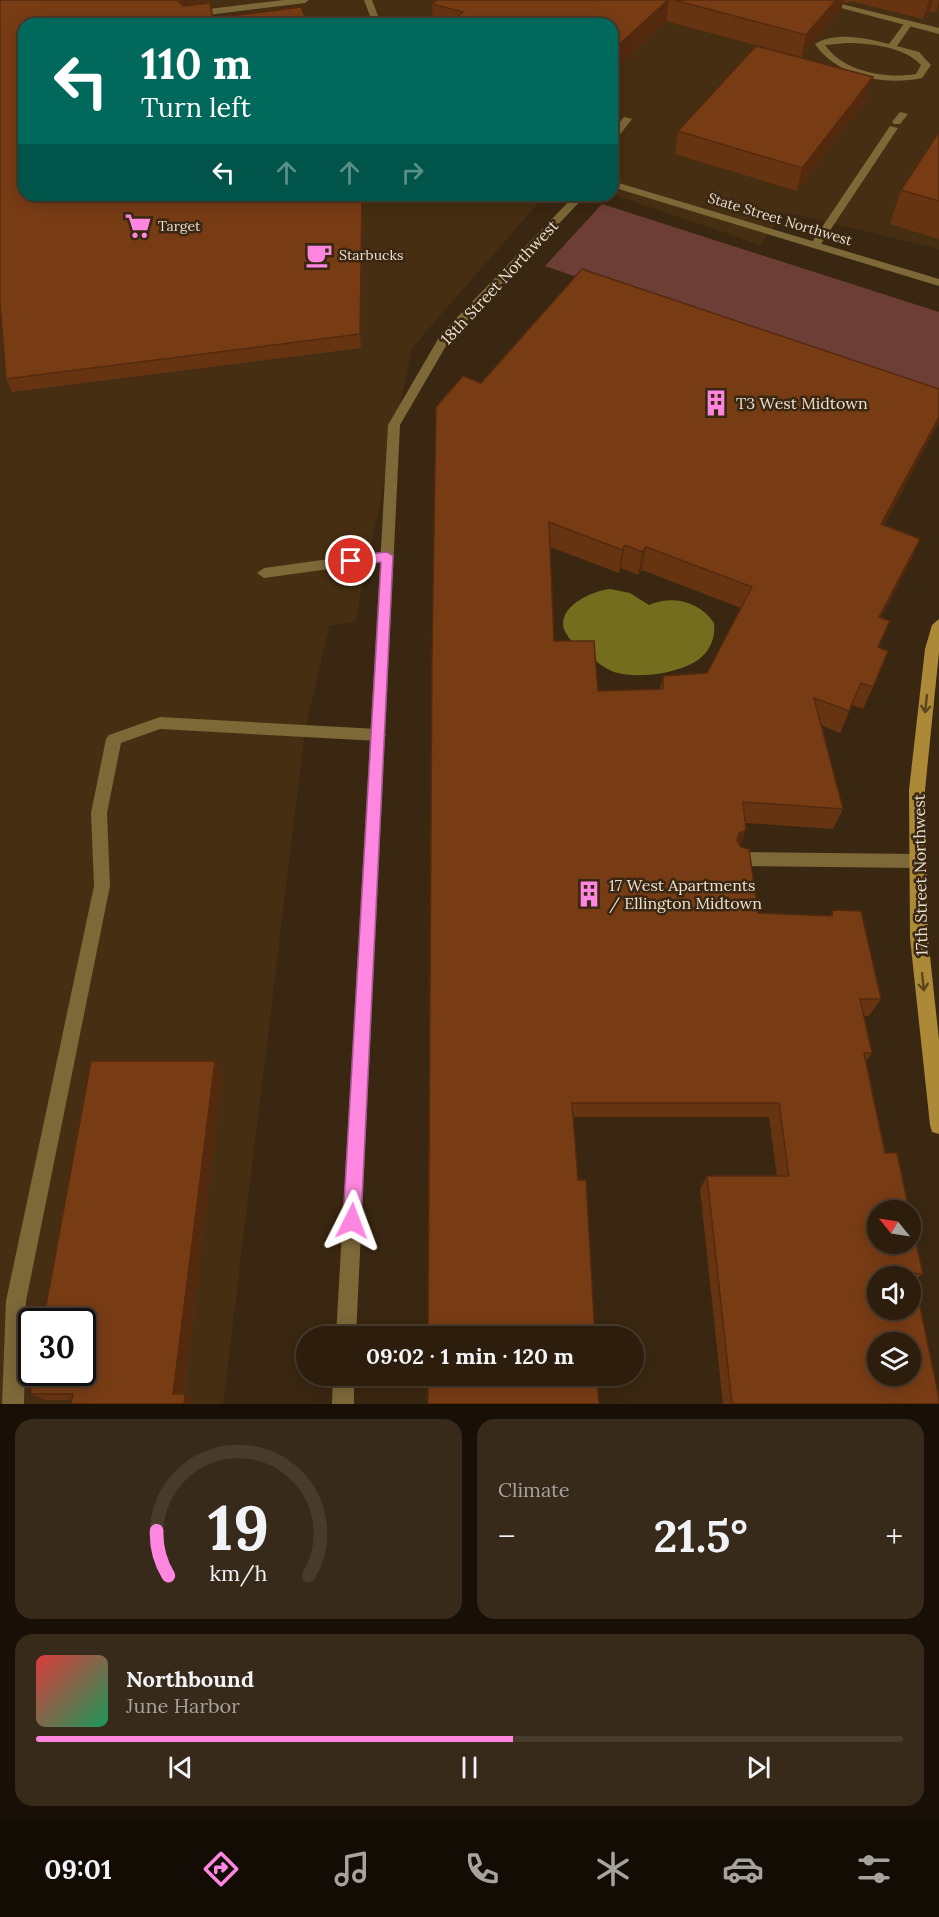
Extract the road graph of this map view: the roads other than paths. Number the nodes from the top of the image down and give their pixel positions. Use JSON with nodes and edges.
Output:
{"nodes":[{"id":1,"x":305,"y":0,"type":"edge"},
{"id":2,"x":368,"y":0,"type":"edge"},
{"id":3,"x":815,"y":0,"type":"edge"},
{"id":4,"x":187,"y":14,"type":"edge"},
{"id":5,"x":375,"y":18,"type":"edge"},
{"id":6,"x":909,"y":23,"type":"junction"},
{"id":7,"x":939,"y":31,"type":"edge"},
{"id":8,"x":891,"y":46,"type":"junction"},
{"id":9,"x":627,"y":119,"type":"dead end"},
{"id":10,"x":898,"y":121,"type":"dead end"},
{"id":11,"x":618,"y":130,"type":"edge"},
{"id":12,"x":618,"y":186,"type":"edge"},
{"id":13,"x":575,"y":201,"type":"edge"},
{"id":14,"x":815,"y":245,"type":"junction"},
{"id":15,"x":939,"y":284,"type":"edge"},
{"id":16,"x":387,"y":556,"type":"junction"},
{"id":17,"x":264,"y":573,"type":"dead end"},
{"id":18,"x":939,"y":626,"type":"edge"},
{"id":19,"x":378,"y":735,"type":"junction"},
{"id":20,"x":740,"y":859,"type":"edge"},
{"id":21,"x":918,"y":861,"type":"junction"},
{"id":22,"x":939,"y":1125,"type":"edge"},
{"id":23,"x":347,"y":1326,"type":"edge"},
{"id":24,"x":344,"y":1386,"type":"edge"},
{"id":25,"x":13,"y":1404,"type":"edge"},
{"id":26,"x":343,"y":1404,"type":"edge"}],
"edges":[{"from":1,"to":4,"type":"street"},
{"from":2,"to":5,"type":"street"},
{"from":3,"to":6,"type":"street"},
{"from":6,"to":7,"type":"street"},
{"from":6,"to":8,"type":"street"},
{"from":8,"to":8,"type":"street"},
{"from":9,"to":11,"type":"street"},
{"from":10,"to":14,"type":"street"},
{"from":12,"to":14,"type":"street","name":"State Street Northwest"},
{"from":13,"to":16,"type":"street","name":"18th Street Northwest"},
{"from":14,"to":15,"type":"street","name":"State Street Northwest"},
{"from":16,"to":17,"type":"street"},
{"from":16,"to":19,"type":"street","name":"18th Street Northwest"},
{"from":18,"to":21,"type":"main road","name":"17th Street Northwest","one_way":true},
{"from":19,"to":23,"type":"street","name":"18th Street Northwest"},
{"from":19,"to":25,"type":"street"},
{"from":20,"to":21,"type":"street"},
{"from":21,"to":22,"type":"main road","name":"17th Street Northwest","one_way":true},
{"from":24,"to":26,"type":"street"}]}
